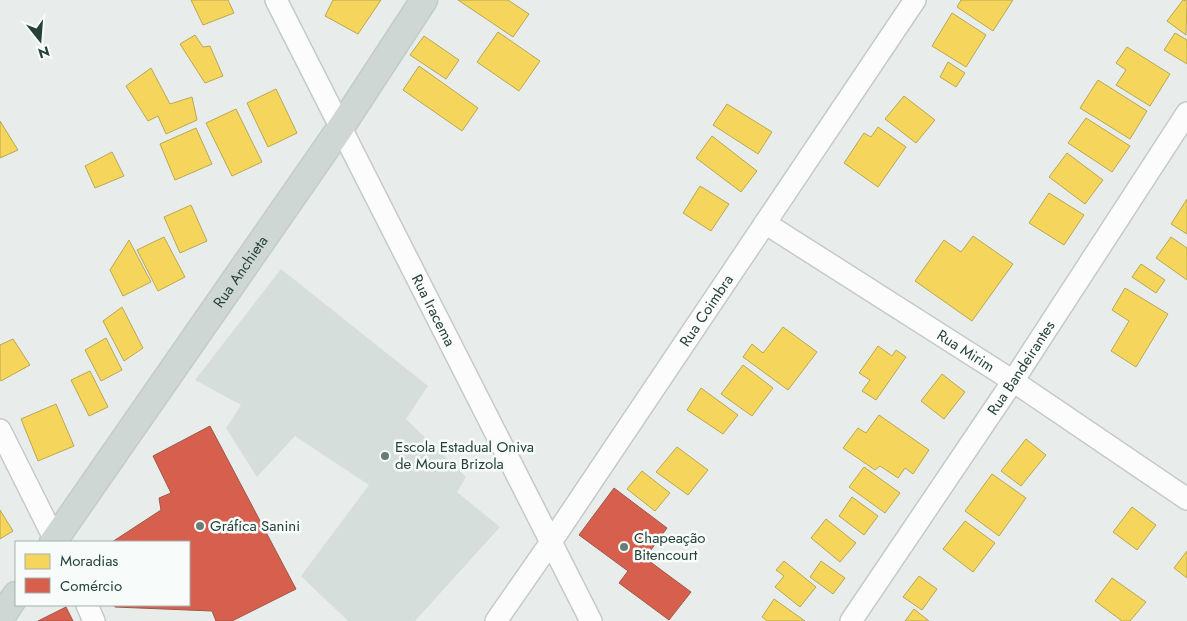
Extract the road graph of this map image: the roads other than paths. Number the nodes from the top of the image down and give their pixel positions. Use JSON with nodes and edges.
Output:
{"nodes":[{"id":1,"x":276,"y":0,"type":"edge"},
{"id":2,"x":424,"y":0,"type":"edge"},
{"id":3,"x":915,"y":0,"type":"edge"},
{"id":4,"x":1187,"y":113,"type":"edge"},
{"id":5,"x":341,"y":127,"type":"junction"},
{"id":6,"x":765,"y":223,"type":"junction"},
{"id":7,"x":1013,"y":381,"type":"junction"},
{"id":8,"x":0,"y":430,"type":"edge"},
{"id":9,"x":1187,"y":498,"type":"edge"},
{"id":10,"x":55,"y":541,"type":"edge"},
{"id":11,"x":551,"y":542,"type":"junction"},
{"id":12,"x":15,"y":596,"type":"edge"},
{"id":13,"x":86,"y":606,"type":"edge"},
{"id":14,"x":0,"y":618,"type":"edge"},
{"id":15,"x":94,"y":621,"type":"edge"},
{"id":16,"x":496,"y":621,"type":"edge"},
{"id":17,"x":591,"y":621,"type":"edge"},
{"id":18,"x":851,"y":621,"type":"edge"}],
"edges":[{"from":1,"to":5,"type":"street","name":"Rua Iracema"},
{"from":2,"to":5,"type":"main road","name":"Rua Anchieta"},
{"from":3,"to":6,"type":"street","name":"Rua Coimbra"},
{"from":4,"to":7,"type":"street","name":"Rua Bandeirantes"},
{"from":5,"to":10,"type":"main road","name":"Rua Anchieta"},
{"from":5,"to":11,"type":"street","name":"Rua Iracema"},
{"from":6,"to":7,"type":"street","name":"Rua Mirim"},
{"from":6,"to":11,"type":"street","name":"Rua Coimbra"},
{"from":7,"to":9,"type":"street","name":"Rua Mirim"},
{"from":7,"to":18,"type":"street","name":"Rua Bandeirantes"},
{"from":8,"to":10,"type":"street"},
{"from":11,"to":16,"type":"street","name":"Rua Coimbra"},
{"from":11,"to":17,"type":"street","name":"Rua Iracema"},
{"from":12,"to":14,"type":"main road"},
{"from":13,"to":15,"type":"street"}]}
